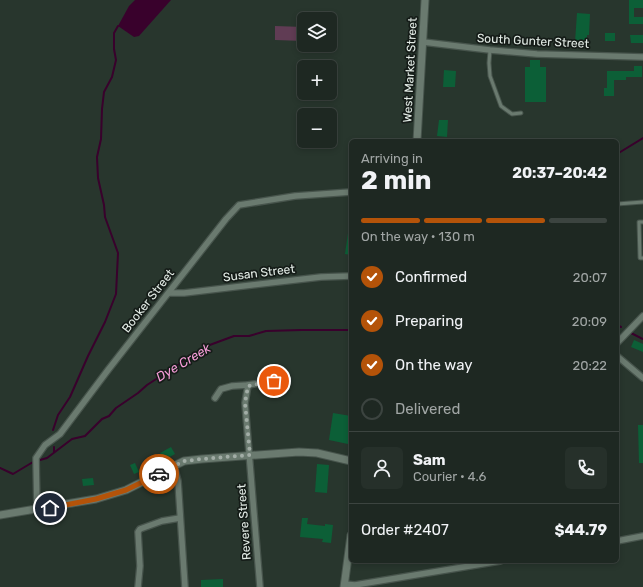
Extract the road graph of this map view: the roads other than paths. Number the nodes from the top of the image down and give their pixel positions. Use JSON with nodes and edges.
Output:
{"nodes":[{"id":1,"x":425,"y":0,"type":"edge"},
{"id":2,"x":423,"y":42,"type":"junction"},
{"id":3,"x":490,"y":50,"type":"junction"},
{"id":4,"x":643,"y":57,"type":"edge"},
{"id":5,"x":521,"y":113,"type":"dead end"},
{"id":6,"x":417,"y":139,"type":"edge"},
{"id":7,"x":349,"y":192,"type":"edge"},
{"id":8,"x":643,"y":202,"type":"edge"},
{"id":9,"x":619,"y":204,"type":"edge"},
{"id":10,"x":643,"y":222,"type":"edge"},
{"id":11,"x":643,"y":258,"type":"edge"},
{"id":12,"x":349,"y":276,"type":"edge"},
{"id":13,"x":169,"y":293,"type":"junction"},
{"id":14,"x":643,"y":316,"type":"edge"},
{"id":15,"x":619,"y":341,"type":"edge"},
{"id":16,"x":619,"y":358,"type":"edge"},
{"id":17,"x":643,"y":378,"type":"edge"},
{"id":18,"x":287,"y":379,"type":"dead end"},
{"id":19,"x":248,"y":386,"type":"junction"},
{"id":20,"x":215,"y":398,"type":"dead end"},
{"id":21,"x":250,"y":455,"type":"junction"},
{"id":22,"x":349,"y":461,"type":"edge"},
{"id":23,"x":174,"y":466,"type":"junction"},
{"id":24,"x":37,"y":509,"type":"junction"},
{"id":25,"x":0,"y":515,"type":"edge"},
{"id":26,"x":180,"y":518,"type":"junction"},
{"id":27,"x":643,"y":536,"type":"edge"},
{"id":28,"x":619,"y":541,"type":"edge"},
{"id":29,"x":349,"y":550,"type":"edge"},
{"id":30,"x":479,"y":563,"type":"edge"},
{"id":31,"x":468,"y":564,"type":"edge"},
{"id":32,"x":344,"y":586,"type":"edge"},
{"id":33,"x":138,"y":587,"type":"edge"},
{"id":34,"x":185,"y":587,"type":"edge"},
{"id":35,"x":260,"y":587,"type":"edge"}],
"edges":[{"from":1,"to":2,"type":"street","name":"West Market Street"},
{"from":2,"to":3,"type":"street","name":"South Gunter Street"},
{"from":2,"to":6,"type":"street","name":"West Market Street"},
{"from":3,"to":4,"type":"street","name":"South Gunter Street"},
{"from":3,"to":5,"type":"lane"},
{"from":7,"to":13,"type":"street","name":"Booker Street"},
{"from":8,"to":9,"type":"lane"},
{"from":10,"to":11,"type":"lane"},
{"from":12,"to":13,"type":"street","name":"Susan Street"},
{"from":13,"to":24,"type":"street","name":"Booker Street"},
{"from":14,"to":15,"type":"street"},
{"from":16,"to":17,"type":"street"},
{"from":18,"to":19,"type":"street"},
{"from":19,"to":20,"type":"street"},
{"from":19,"to":21,"type":"street","name":"Revere Street"},
{"from":21,"to":22,"type":"street"},
{"from":21,"to":23,"type":"street"},
{"from":21,"to":35,"type":"street","name":"Revere Street"},
{"from":23,"to":24,"type":"street"},
{"from":23,"to":26,"type":"street"},
{"from":24,"to":25,"type":"street"},
{"from":26,"to":33,"type":"street"},
{"from":26,"to":34,"type":"street"},
{"from":27,"to":28,"type":"street"},
{"from":29,"to":32,"type":"street"},
{"from":30,"to":31,"type":"street"},
{"from":31,"to":32,"type":"street"}]}
